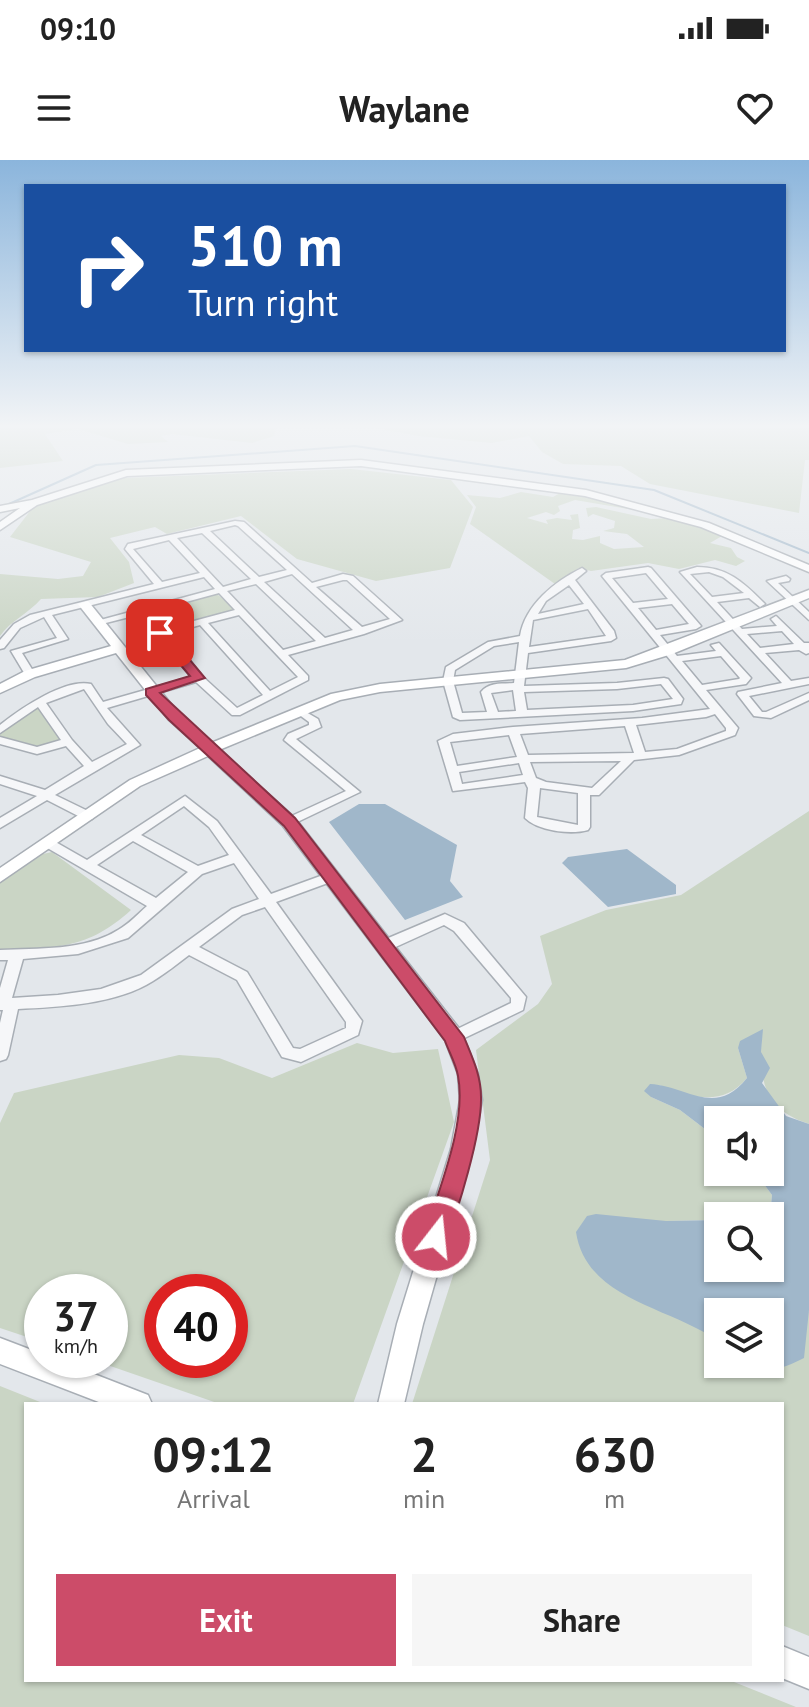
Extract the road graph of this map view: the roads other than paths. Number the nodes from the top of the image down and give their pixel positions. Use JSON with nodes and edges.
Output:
{"nodes":[{"id":1,"x":42,"y":500,"type":"edge"},
{"id":2,"x":614,"y":500,"type":"edge"},
{"id":3,"x":34,"y":503,"type":"junction"},
{"id":4,"x":4,"y":508,"type":"edge"},
{"id":5,"x":20,"y":514,"type":"junction"},
{"id":6,"x":0,"y":527,"type":"edge"},
{"id":7,"x":204,"y":530,"type":"junction"},
{"id":8,"x":171,"y":537,"type":"junction"},
{"id":9,"x":809,"y":569,"type":"edge"},
{"id":10,"x":294,"y":571,"type":"junction"},
{"id":11,"x":582,"y":571,"type":"dead end"},
{"id":12,"x":206,"y":574,"type":"junction"},
{"id":13,"x":786,"y":579,"type":"dead end"},
{"id":14,"x":259,"y":580,"type":"junction"},
{"id":15,"x":570,"y":580,"type":"junction"},
{"id":16,"x":160,"y":585,"type":"junction"},
{"id":17,"x":310,"y":586,"type":"junction"},
{"id":18,"x":221,"y":590,"type":"junction"},
{"id":19,"x":581,"y":594,"type":"junction"},
{"id":20,"x":809,"y":594,"type":"edge"},
{"id":21,"x":751,"y":595,"type":"junction"},
{"id":22,"x":709,"y":600,"type":"junction"},
{"id":23,"x":792,"y":600,"type":"junction"},
{"id":24,"x":675,"y":601,"type":"junction"},
{"id":25,"x":541,"y":602,"type":"junction"},
{"id":26,"x":84,"y":604,"type":"junction"},
{"id":27,"x":760,"y":604,"type":"dead end"},
{"id":28,"x":590,"y":606,"type":"junction"},
{"id":29,"x":631,"y":606,"type":"junction"},
{"id":30,"x":143,"y":610,"type":"junction"},
{"id":31,"x":242,"y":611,"type":"junction"},
{"id":32,"x":46,"y":613,"type":"junction"},
{"id":33,"x":808,"y":615,"type":"edge"},
{"id":34,"x":530,"y":618,"type":"junction"},
{"id":35,"x":98,"y":622,"type":"junction"},
{"id":36,"x":202,"y":622,"type":"junction"},
{"id":37,"x":735,"y":629,"type":"junction"},
{"id":38,"x":361,"y":632,"type":"junction"},
{"id":39,"x":160,"y":633,"type":"junction"},
{"id":40,"x":654,"y":633,"type":"junction"},
{"id":41,"x":526,"y":638,"type":"junction"},
{"id":42,"x":323,"y":642,"type":"junction"},
{"id":43,"x":0,"y":646,"type":"edge"},
{"id":44,"x":118,"y":648,"type":"junction"},
{"id":45,"x":806,"y":648,"type":"edge"},
{"id":46,"x":524,"y":651,"type":"junction"},
{"id":47,"x":757,"y":651,"type":"junction"},
{"id":48,"x":282,"y":654,"type":"junction"},
{"id":49,"x":671,"y":655,"type":"junction"},
{"id":50,"x":30,"y":674,"type":"junction"},
{"id":51,"x":198,"y":678,"type":"junction"},
{"id":52,"x":448,"y":681,"type":"junction"},
{"id":53,"x":809,"y":681,"type":"edge"},
{"id":54,"x":519,"y":683,"type":"junction"},
{"id":55,"x":788,"y":684,"type":"junction"},
{"id":56,"x":617,"y":686,"type":"junction"},
{"id":57,"x":567,"y":688,"type":"junction"},
{"id":58,"x":700,"y":688,"type":"junction"},
{"id":59,"x":0,"y":689,"type":"edge"},
{"id":60,"x":151,"y":692,"type":"junction"},
{"id":61,"x":809,"y":696,"type":"edge"},
{"id":62,"x":270,"y":697,"type":"junction"},
{"id":63,"x":40,"y":702,"type":"junction"},
{"id":64,"x":101,"y":706,"type":"junction"},
{"id":65,"x":633,"y":708,"type":"junction"},
{"id":66,"x":809,"y":708,"type":"edge"},
{"id":67,"x":574,"y":710,"type":"junction"},
{"id":68,"x":716,"y":710,"type":"junction"},
{"id":69,"x":299,"y":711,"type":"junction"},
{"id":70,"x":522,"y":712,"type":"junction"},
{"id":71,"x":493,"y":714,"type":"junction"},
{"id":72,"x":630,"y":725,"type":"junction"},
{"id":73,"x":773,"y":729,"type":"dead end"},
{"id":74,"x":0,"y":730,"type":"edge"},
{"id":75,"x":513,"y":730,"type":"junction"},
{"id":76,"x":0,"y":740,"type":"edge"},
{"id":77,"x":68,"y":742,"type":"junction"},
{"id":78,"x":210,"y":749,"type":"junction"},
{"id":79,"x":636,"y":757,"type":"junction"},
{"id":80,"x":524,"y":759,"type":"junction"},
{"id":81,"x":91,"y":767,"type":"junction"},
{"id":82,"x":452,"y":770,"type":"junction"},
{"id":83,"x":0,"y":780,"type":"edge"},
{"id":84,"x":531,"y":781,"type":"junction"},
{"id":85,"x":584,"y":792,"type":"junction"},
{"id":86,"x":47,"y":795,"type":"junction"},
{"id":87,"x":88,"y":816,"type":"junction"},
{"id":88,"x":2,"y":822,"type":"edge"},
{"id":89,"x":289,"y":822,"type":"junction"},
{"id":90,"x":131,"y":835,"type":"junction"},
{"id":91,"x":48,"y":843,"type":"junction"},
{"id":92,"x":237,"y":857,"type":"junction"},
{"id":93,"x":87,"y":866,"type":"junction"},
{"id":94,"x":197,"y":871,"type":"junction"},
{"id":95,"x":0,"y":876,"type":"edge"},
{"id":96,"x":331,"y":877,"type":"junction"},
{"id":97,"x":269,"y":900,"type":"junction"},
{"id":98,"x":157,"y":905,"type":"junction"},
{"id":99,"x":384,"y":946,"type":"junction"},
{"id":100,"x":188,"y":948,"type":"junction"},
{"id":101,"x":17,"y":954,"type":"junction"},
{"id":102,"x":0,"y":955,"type":"edge"},
{"id":103,"x":5,"y":1004,"type":"edge"},
{"id":104,"x":454,"y":1037,"type":"junction"},
{"id":105,"x":0,"y":1055,"type":"edge"},
{"id":106,"x":0,"y":1351,"type":"edge"},
{"id":107,"x":134,"y":1402,"type":"edge"},
{"id":108,"x":391,"y":1402,"type":"edge"},
{"id":109,"x":784,"y":1663,"type":"edge"},
{"id":110,"x":809,"y":1673,"type":"edge"}],
"edges":[{"from":1,"to":3,"type":"street"},
{"from":2,"to":9,"type":"street"},
{"from":3,"to":4,"type":"street"},
{"from":3,"to":5,"type":"street"},
{"from":4,"to":5,"type":"street"},
{"from":5,"to":6,"type":"street"},
{"from":7,"to":8,"type":"street"},
{"from":7,"to":10,"type":"street"},
{"from":7,"to":14,"type":"street"},
{"from":8,"to":12,"type":"street"},
{"from":8,"to":16,"type":"street"},
{"from":10,"to":14,"type":"street"},
{"from":10,"to":17,"type":"street"},
{"from":11,"to":15,"type":"street"},
{"from":12,"to":16,"type":"street"},
{"from":12,"to":18,"type":"street"},
{"from":13,"to":23,"type":"street"},
{"from":14,"to":18,"type":"street"},
{"from":14,"to":42,"type":"street"},
{"from":15,"to":19,"type":"street"},
{"from":15,"to":25,"type":"street"},
{"from":16,"to":26,"type":"street"},
{"from":17,"to":38,"type":"street"},
{"from":17,"to":38,"type":"street"},
{"from":18,"to":30,"type":"street"},
{"from":18,"to":31,"type":"street"},
{"from":19,"to":25,"type":"street"},
{"from":19,"to":28,"type":"street"},
{"from":20,"to":23,"type":"street"},
{"from":21,"to":22,"type":"street"},
{"from":21,"to":22,"type":"street"},
{"from":21,"to":27,"type":"street"},
{"from":22,"to":37,"type":"street"},
{"from":23,"to":33,"type":"street"},
{"from":23,"to":37,"type":"street"},
{"from":24,"to":29,"type":"street"},
{"from":24,"to":29,"type":"street"},
{"from":24,"to":40,"type":"street"},
{"from":25,"to":34,"type":"street"},
{"from":26,"to":32,"type":"street"},
{"from":26,"to":35,"type":"street"},
{"from":28,"to":34,"type":"street"},
{"from":28,"to":46,"type":"street"},
{"from":29,"to":40,"type":"street"},
{"from":30,"to":35,"type":"street"},
{"from":30,"to":39,"type":"street"},
{"from":31,"to":36,"type":"street"},
{"from":31,"to":48,"type":"street"},
{"from":32,"to":43,"type":"street"},
{"from":32,"to":50,"type":"street"},
{"from":34,"to":41,"type":"street"},
{"from":35,"to":44,"type":"street"},
{"from":36,"to":39,"type":"street"},
{"from":36,"to":62,"type":"street"},
{"from":37,"to":45,"type":"street"},
{"from":37,"to":47,"type":"street"},
{"from":37,"to":49,"type":"street"},
{"from":38,"to":42,"type":"street"},
{"from":39,"to":51,"type":"street"},
{"from":40,"to":49,"type":"street"},
{"from":41,"to":46,"type":"street"},
{"from":41,"to":52,"type":"street"},
{"from":42,"to":48,"type":"street"},
{"from":44,"to":50,"type":"street"},
{"from":44,"to":60,"type":"street"},
{"from":45,"to":47,"type":"street"},
{"from":46,"to":54,"type":"street"},
{"from":47,"to":55,"type":"street"},
{"from":48,"to":62,"type":"street"},
{"from":49,"to":54,"type":"street"},
{"from":49,"to":58,"type":"street"},
{"from":49,"to":58,"type":"street"},
{"from":50,"to":59,"type":"street"},
{"from":51,"to":60,"type":"street"},
{"from":51,"to":62,"type":"street"},
{"from":52,"to":54,"type":"street"},
{"from":52,"to":69,"type":"street"},
{"from":52,"to":71,"type":"street"},
{"from":53,"to":55,"type":"street"},
{"from":54,"to":57,"type":"street"},
{"from":54,"to":70,"type":"street"},
{"from":54,"to":71,"type":"street"},
{"from":55,"to":61,"type":"street"},
{"from":56,"to":57,"type":"street"},
{"from":56,"to":65,"type":"street"},
{"from":56,"to":65,"type":"street"},
{"from":57,"to":67,"type":"street"},
{"from":58,"to":68,"type":"street"},
{"from":60,"to":64,"type":"street"},
{"from":60,"to":78,"type":"street"},
{"from":63,"to":64,"type":"street"},
{"from":63,"to":74,"type":"street"},
{"from":63,"to":77,"type":"street"},
{"from":64,"to":81,"type":"street"},
{"from":65,"to":67,"type":"street"},
{"from":66,"to":73,"type":"street"},
{"from":67,"to":70,"type":"street"},
{"from":68,"to":72,"type":"street"},
{"from":68,"to":79,"type":"street"},
{"from":69,"to":78,"type":"street"},
{"from":69,"to":89,"type":"street"},
{"from":70,"to":71,"type":"street"},
{"from":72,"to":75,"type":"street"},
{"from":72,"to":79,"type":"street"},
{"from":75,"to":80,"type":"street"},
{"from":75,"to":82,"type":"street"},
{"from":76,"to":77,"type":"street"},
{"from":77,"to":81,"type":"street"},
{"from":78,"to":87,"type":"street"},
{"from":78,"to":89,"type":"street"},
{"from":79,"to":80,"type":"street"},
{"from":79,"to":85,"type":"street"},
{"from":80,"to":82,"type":"street"},
{"from":80,"to":84,"type":"street"},
{"from":81,"to":86,"type":"street"},
{"from":82,"to":84,"type":"street"},
{"from":83,"to":86,"type":"street"},
{"from":84,"to":85,"type":"street"},
{"from":84,"to":85,"type":"street"},
{"from":86,"to":87,"type":"street"},
{"from":86,"to":88,"type":"street"},
{"from":87,"to":91,"type":"street"},
{"from":89,"to":96,"type":"street"},
{"from":90,"to":92,"type":"street"},
{"from":90,"to":93,"type":"street"},
{"from":90,"to":94,"type":"street"},
{"from":91,"to":93,"type":"street"},
{"from":91,"to":95,"type":"street"},
{"from":92,"to":94,"type":"street"},
{"from":92,"to":97,"type":"street"},
{"from":93,"to":98,"type":"street"},
{"from":94,"to":98,"type":"street"},
{"from":96,"to":97,"type":"street"},
{"from":96,"to":99,"type":"street"},
{"from":97,"to":100,"type":"street"},
{"from":97,"to":100,"type":"street"},
{"from":98,"to":101,"type":"street"},
{"from":99,"to":104,"type":"street"},
{"from":99,"to":104,"type":"street"},
{"from":100,"to":103,"type":"street"},
{"from":101,"to":102,"type":"street"},
{"from":101,"to":103,"type":"street"},
{"from":103,"to":105,"type":"street"},
{"from":104,"to":108,"type":"street"},
{"from":106,"to":107,"type":"street"},
{"from":109,"to":110,"type":"street"}]}
